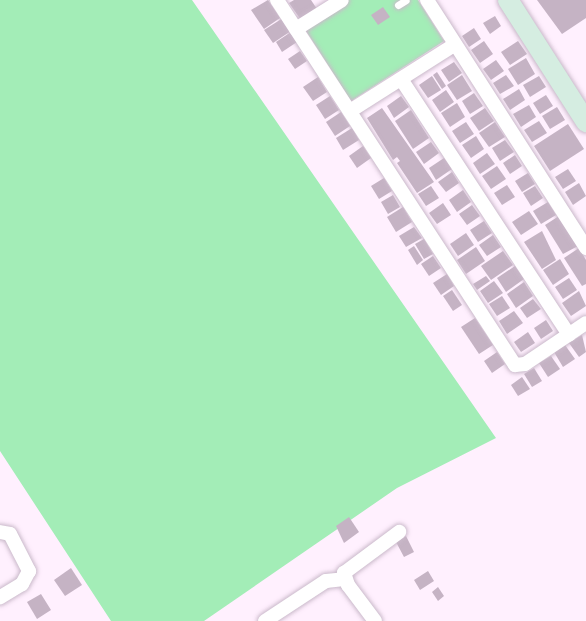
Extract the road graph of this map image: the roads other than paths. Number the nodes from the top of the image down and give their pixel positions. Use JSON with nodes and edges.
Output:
{"nodes":[{"id":1,"x":277,"y":0,"type":"edge"},
{"id":2,"x":342,"y":0,"type":"edge"},
{"id":3,"x":406,"y":0,"type":"edge"},
{"id":4,"x":427,"y":0,"type":"edge"},
{"id":5,"x":507,"y":0,"type":"edge"},
{"id":6,"x":398,"y":5,"type":"dead end"},
{"id":7,"x":296,"y":29,"type":"junction"},
{"id":8,"x":454,"y":45,"type":"junction"},
{"id":9,"x":401,"y":79,"type":"junction"},
{"id":10,"x":350,"y":111,"type":"junction"},
{"id":11,"x":586,"y":122,"type":"edge"},
{"id":12,"x":586,"y":248,"type":"edge"},
{"id":13,"x":586,"y":323,"type":"edge"},
{"id":14,"x":569,"y":335,"type":"junction"},
{"id":15,"x":0,"y":532,"type":"edge"},
{"id":16,"x":399,"y":532,"type":"dead end"},
{"id":17,"x":344,"y":579,"type":"junction"},
{"id":18,"x":0,"y":597,"type":"edge"},
{"id":19,"x":265,"y":621,"type":"edge"},
{"id":20,"x":375,"y":621,"type":"edge"}],
"edges":[{"from":1,"to":7,"type":"street"},
{"from":2,"to":7,"type":"street"},
{"from":3,"to":6,"type":"lane"},
{"from":4,"to":8,"type":"street"},
{"from":5,"to":11,"type":"street"},
{"from":7,"to":10,"type":"street"},
{"from":8,"to":9,"type":"street"},
{"from":8,"to":12,"type":"street"},
{"from":9,"to":10,"type":"street"},
{"from":9,"to":14,"type":"street"},
{"from":10,"to":14,"type":"street"},
{"from":13,"to":14,"type":"street"},
{"from":15,"to":18,"type":"street"},
{"from":16,"to":17,"type":"street"},
{"from":17,"to":19,"type":"street"},
{"from":17,"to":20,"type":"street"}]}
